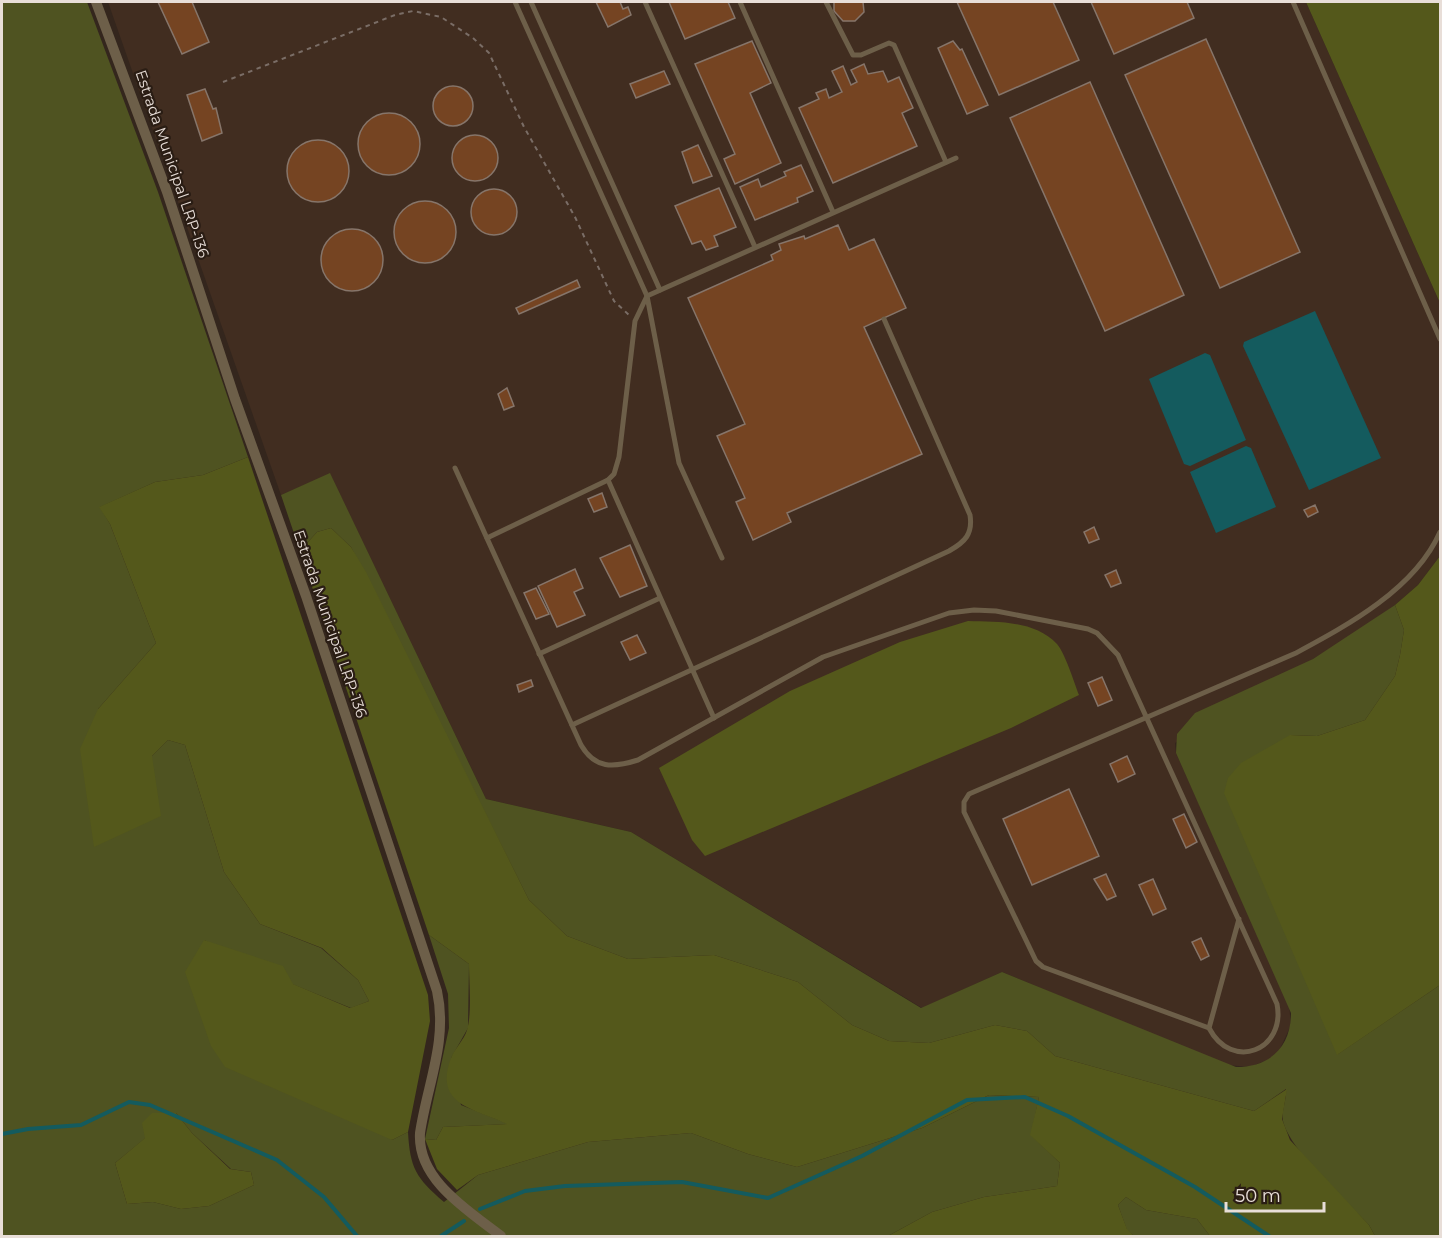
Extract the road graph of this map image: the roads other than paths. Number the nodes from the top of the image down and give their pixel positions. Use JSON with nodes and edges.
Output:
{"nodes":[{"id":1,"x":96,"y":2,"type":"edge"},
{"id":2,"x":515,"y":2,"type":"edge"},
{"id":3,"x":531,"y":2,"type":"edge"},
{"id":4,"x":645,"y":2,"type":"edge"},
{"id":5,"x":740,"y":2,"type":"edge"},
{"id":6,"x":826,"y":2,"type":"edge"},
{"id":7,"x":1293,"y":2,"type":"edge"},
{"id":8,"x":956,"y":158,"type":"dead end"},
{"id":9,"x":946,"y":162,"type":"junction"},
{"id":10,"x":833,"y":213,"type":"junction"},
{"id":11,"x":755,"y":248,"type":"junction"},
{"id":12,"x":660,"y":290,"type":"junction"},
{"id":13,"x":647,"y":296,"type":"junction"},
{"id":14,"x":884,"y":319,"type":"dead end"},
{"id":15,"x":1440,"y":339,"type":"edge"},
{"id":16,"x":455,"y":468,"type":"dead end"},
{"id":17,"x":608,"y":480,"type":"junction"},
{"id":18,"x":1440,"y":532,"type":"edge"},
{"id":19,"x":487,"y":537,"type":"junction"},
{"id":20,"x":722,"y":558,"type":"dead end"},
{"id":21,"x":660,"y":598,"type":"junction"},
{"id":22,"x":539,"y":654,"type":"junction"},
{"id":23,"x":692,"y":669,"type":"junction"},
{"id":24,"x":1145,"y":716,"type":"junction"},
{"id":25,"x":714,"y":718,"type":"junction"},
{"id":26,"x":572,"y":725,"type":"junction"},
{"id":27,"x":1239,"y":919,"type":"junction"},
{"id":28,"x":1209,"y":1028,"type":"junction"},
{"id":29,"x":501,"y":1236,"type":"edge"}],
"edges":[{"from":1,"to":29,"type":"street","name":"Estrada Municipal LRP-136"},
{"from":2,"to":13,"type":"lane"},
{"from":3,"to":12,"type":"lane"},
{"from":4,"to":11,"type":"lane"},
{"from":5,"to":10,"type":"lane"},
{"from":6,"to":9,"type":"lane"},
{"from":7,"to":15,"type":"lane"},
{"from":8,"to":9,"type":"lane"},
{"from":9,"to":10,"type":"lane"},
{"from":10,"to":11,"type":"lane"},
{"from":11,"to":12,"type":"lane"},
{"from":12,"to":13,"type":"lane"},
{"from":13,"to":17,"type":"lane"},
{"from":13,"to":20,"type":"lane"},
{"from":14,"to":23,"type":"lane"},
{"from":16,"to":19,"type":"lane"},
{"from":17,"to":19,"type":"lane"},
{"from":17,"to":21,"type":"lane"},
{"from":18,"to":24,"type":"lane"},
{"from":19,"to":22,"type":"lane"},
{"from":21,"to":22,"type":"lane"},
{"from":21,"to":23,"type":"lane"},
{"from":22,"to":26,"type":"lane"},
{"from":23,"to":25,"type":"lane"},
{"from":23,"to":26,"type":"lane"},
{"from":24,"to":25,"type":"lane"},
{"from":24,"to":27,"type":"lane"},
{"from":24,"to":28,"type":"lane"},
{"from":25,"to":26,"type":"lane"},
{"from":27,"to":28,"type":"lane"},
{"from":27,"to":28,"type":"lane"}]}
